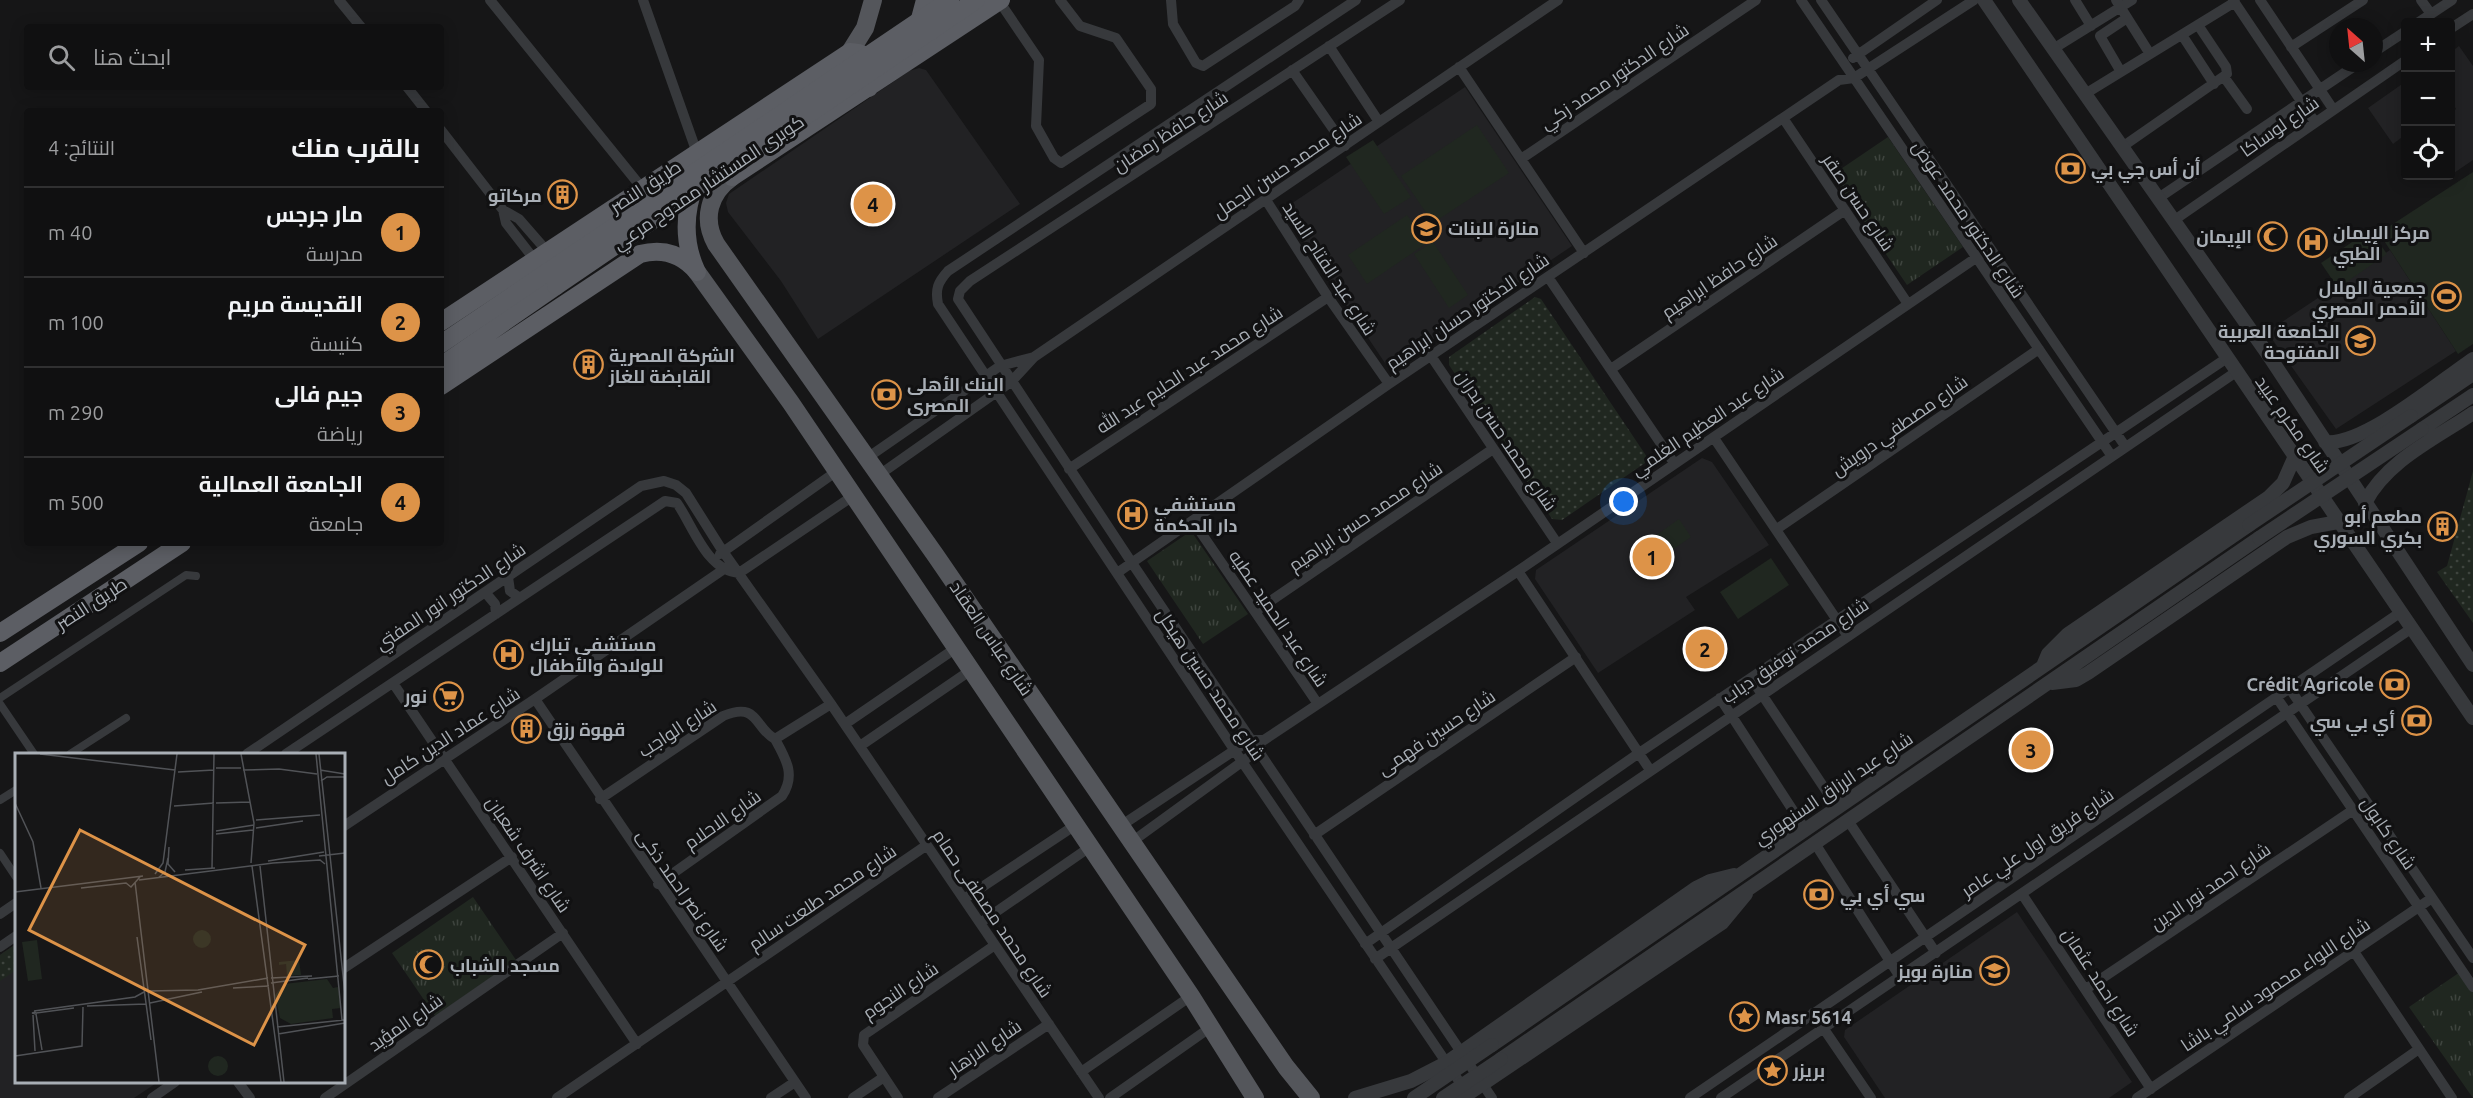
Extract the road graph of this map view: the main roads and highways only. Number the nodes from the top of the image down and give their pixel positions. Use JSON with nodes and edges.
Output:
{"nodes":[{"id":1,"x":873,"y":0,"type":"edge"},
{"id":2,"x":925,"y":0,"type":"edge"},
{"id":3,"x":952,"y":0,"type":"edge"},
{"id":4,"x":1000,"y":0,"type":"edge"},
{"id":5,"x":977,"y":8,"type":"edge"},
{"id":6,"x":850,"y":52,"type":"junction"},
{"id":7,"x":872,"y":86,"type":"junction"},
{"id":8,"x":743,"y":124,"type":"junction"},
{"id":9,"x":732,"y":177,"type":"joint"},
{"id":10,"x":591,"y":221,"type":"junction"},
{"id":11,"x":632,"y":258,"type":"junction"},
{"id":12,"x":697,"y":272,"type":"junction"},
{"id":13,"x":444,"y":320,"type":"edge"},
{"id":14,"x":444,"y":342,"type":"edge"},
{"id":15,"x":444,"y":364,"type":"edge"},
{"id":16,"x":444,"y":384,"type":"edge"},
{"id":17,"x":134,"y":546,"type":"edge"},
{"id":18,"x":177,"y":546,"type":"edge"},
{"id":19,"x":0,"y":633,"type":"edge"},
{"id":20,"x":0,"y":663,"type":"edge"},
{"id":21,"x":1255,"y":1098,"type":"edge"},
{"id":22,"x":1311,"y":1098,"type":"edge"}],
"edges":[{"from":1,"to":6,"type":"main road"},
{"from":2,"to":7,"type":"highway"},
{"from":3,"to":5,"type":"highway"},
{"from":3,"to":14,"type":"highway","name":"كوبرى المستشار ممدوح مرعي","bridge":true},
{"from":4,"to":5,"type":"highway"},
{"from":5,"to":7,"type":"highway"},
{"from":5,"to":15,"type":"highway","name":"كوبرى المستشار ممدوح مرعي","bridge":true},
{"from":6,"to":7,"type":"highway"},
{"from":6,"to":8,"type":"highway","name":"طريق النصر"},
{"from":7,"to":9,"type":"highway"},
{"from":8,"to":10,"type":"highway","name":"طريق النصر"},
{"from":8,"to":12,"type":"highway"},
{"from":9,"to":22,"type":"main road","name":"شارع عباس العقاد"},
{"from":10,"to":11,"type":"highway"},
{"from":10,"to":13,"type":"highway","name":"طريق النصر"},
{"from":11,"to":12,"type":"highway"},
{"from":11,"to":16,"type":"highway"},
{"from":12,"to":21,"type":"main road","name":"شارع عباس العقاد"},
{"from":17,"to":19,"type":"highway","name":"طريق النصر"},
{"from":18,"to":20,"type":"highway","name":"طريق النصر"}]}
